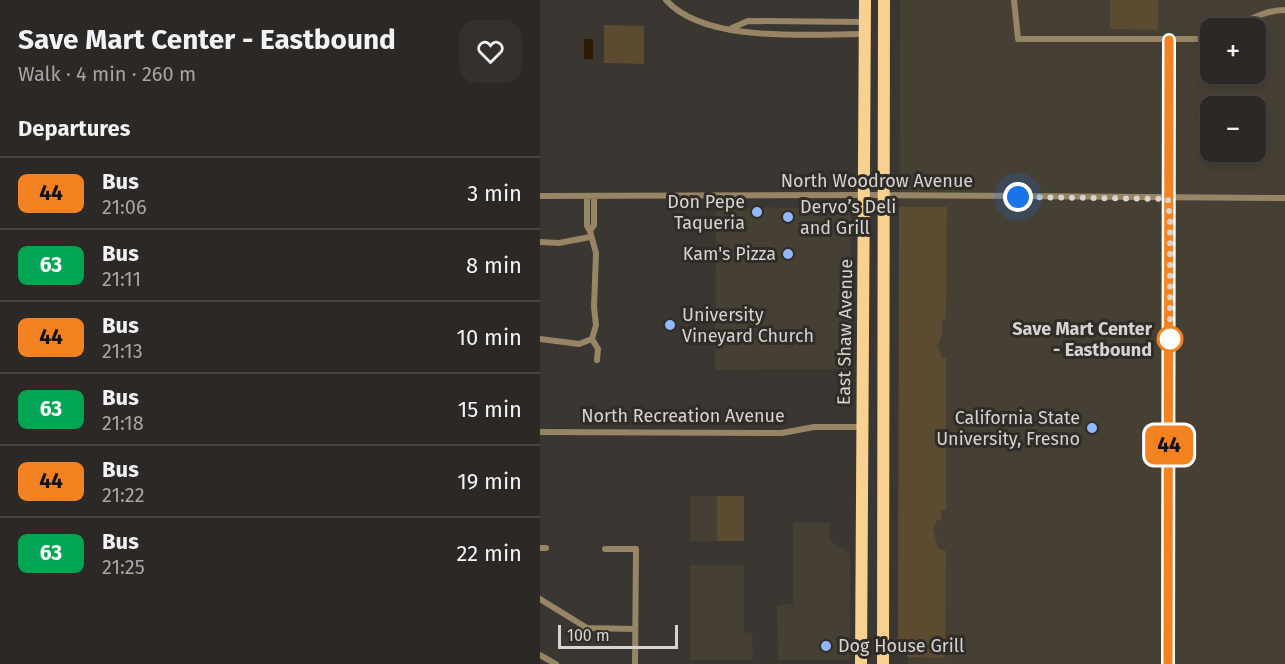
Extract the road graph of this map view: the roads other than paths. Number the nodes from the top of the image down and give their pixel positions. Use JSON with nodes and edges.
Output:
{"nodes":[{"id":1,"x":666,"y":0,"type":"edge"},
{"id":2,"x":865,"y":0,"type":"edge"},
{"id":3,"x":884,"y":0,"type":"edge"},
{"id":4,"x":1014,"y":0,"type":"edge"},
{"id":5,"x":1285,"y":10,"type":"edge"},
{"id":6,"x":1252,"y":18,"type":"edge"},
{"id":7,"x":732,"y":28,"type":"junction"},
{"id":8,"x":865,"y":28,"type":"junction"},
{"id":9,"x":1200,"y":39,"type":"edge"},
{"id":10,"x":1169,"y":40,"type":"junction"},
{"id":11,"x":865,"y":195,"type":"junction"},
{"id":12,"x":884,"y":195,"type":"junction"},
{"id":13,"x":540,"y":196,"type":"edge"},
{"id":14,"x":590,"y":196,"type":"junction"},
{"id":15,"x":1285,"y":198,"type":"edge"},
{"id":16,"x":1168,"y":199,"type":"junction"},
{"id":17,"x":590,"y":234,"type":"junction"},
{"id":18,"x":540,"y":242,"type":"edge"},
{"id":19,"x":540,"y":339,"type":"edge"},
{"id":20,"x":592,"y":339,"type":"junction"},
{"id":21,"x":597,"y":360,"type":"dead end"},
{"id":22,"x":862,"y":426,"type":"junction"},
{"id":23,"x":540,"y":432,"type":"edge"},
{"id":24,"x":605,"y":549,"type":"dead end"},
{"id":25,"x":540,"y":599,"type":"edge"},
{"id":26,"x":635,"y":628,"type":"junction"},
{"id":27,"x":540,"y":655,"type":"edge"},
{"id":28,"x":556,"y":664,"type":"edge"},
{"id":29,"x":635,"y":664,"type":"edge"},
{"id":30,"x":861,"y":664,"type":"edge"},
{"id":31,"x":883,"y":664,"type":"edge"},
{"id":32,"x":1168,"y":664,"type":"edge"}],
"edges":[{"from":1,"to":7,"type":"street"},
{"from":2,"to":8,"type":"main road","name":"East Shaw Avenue"},
{"from":3,"to":12,"type":"main road","name":"East Shaw Avenue"},
{"from":4,"to":10,"type":"street"},
{"from":5,"to":6,"type":"street"},
{"from":7,"to":8,"type":"street"},
{"from":7,"to":8,"type":"street"},
{"from":8,"to":11,"type":"main road","name":"East Shaw Avenue"},
{"from":9,"to":10,"type":"street"},
{"from":10,"to":16,"type":"street"},
{"from":11,"to":12,"type":"street","name":"North Woodrow Avenue"},
{"from":11,"to":14,"type":"street","name":"North Woodrow Avenue"},
{"from":11,"to":22,"type":"main road","name":"East Shaw Avenue"},
{"from":12,"to":16,"type":"street","name":"North Woodrow Avenue"},
{"from":12,"to":31,"type":"main road","name":"East Shaw Avenue"},
{"from":13,"to":14,"type":"street","name":"North Woodrow Avenue"},
{"from":14,"to":17,"type":"street"},
{"from":15,"to":16,"type":"street","name":"North Woodrow Avenue"},
{"from":16,"to":32,"type":"street"},
{"from":17,"to":18,"type":"street"},
{"from":17,"to":20,"type":"street"},
{"from":19,"to":20,"type":"street"},
{"from":20,"to":21,"type":"street"},
{"from":22,"to":23,"type":"street","name":"North Recreation Avenue"},
{"from":22,"to":30,"type":"main road","name":"East Shaw Avenue"},
{"from":24,"to":26,"type":"street"},
{"from":25,"to":26,"type":"street"},
{"from":26,"to":29,"type":"street"},
{"from":27,"to":28,"type":"street"}]}
